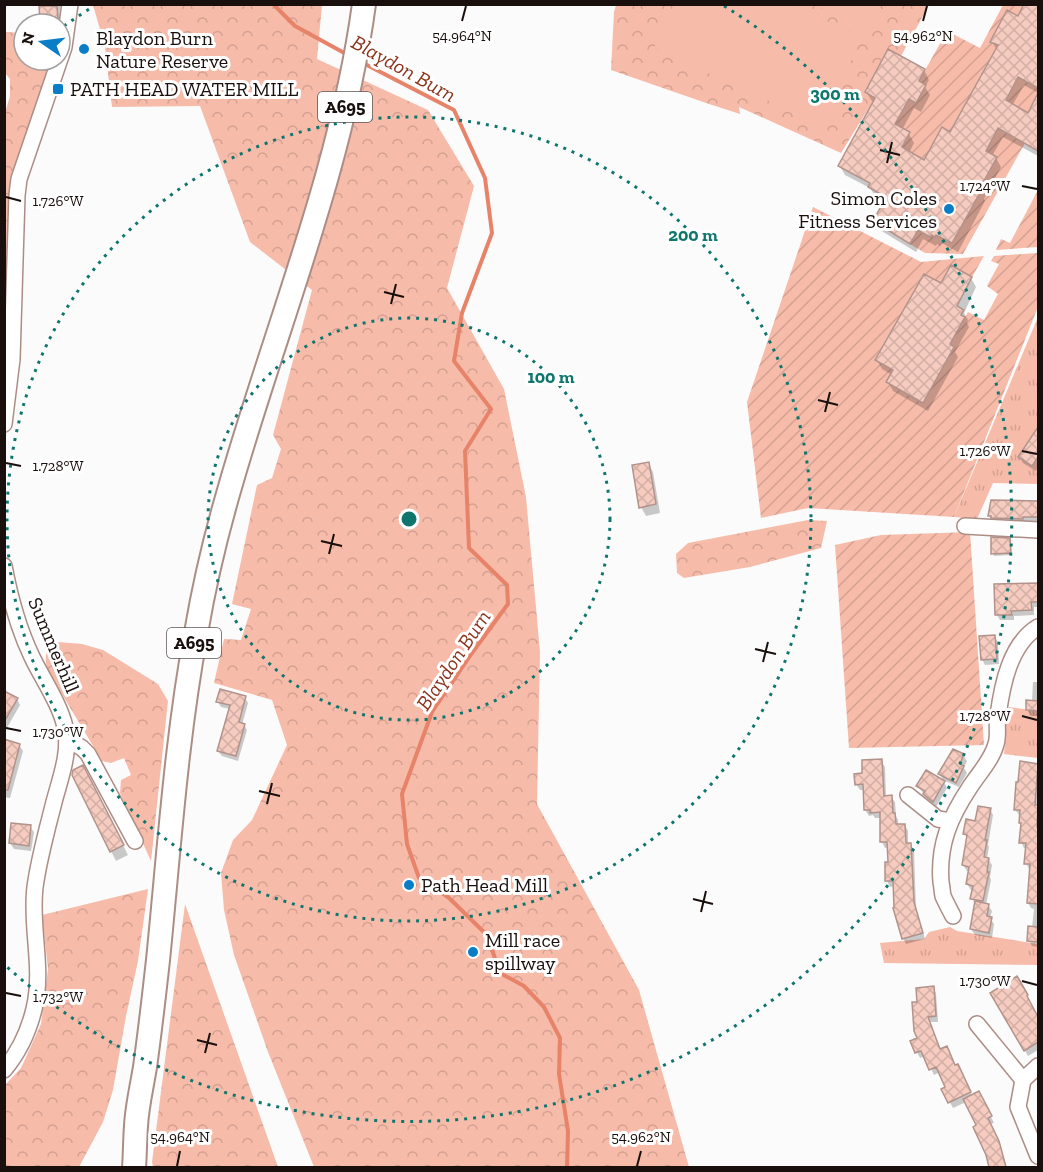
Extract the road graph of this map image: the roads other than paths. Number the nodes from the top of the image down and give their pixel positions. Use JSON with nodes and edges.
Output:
{"nodes":[{"id":1,"x":70,"y":4,"type":"edge"},
{"id":2,"x":364,"y":4,"type":"edge"},
{"id":3,"x":4,"y":424,"type":"edge"},
{"id":4,"x":965,"y":526,"type":"dead end"},
{"id":5,"x":1038,"y":530,"type":"edge"},
{"id":6,"x":4,"y":566,"type":"edge"},
{"id":7,"x":1038,"y":627,"type":"edge"},
{"id":8,"x":67,"y":739,"type":"junction"},
{"id":9,"x":908,"y":795,"type":"dead end"},
{"id":10,"x":950,"y":821,"type":"junction"},
{"id":11,"x":135,"y":841,"type":"dead end"},
{"id":12,"x":953,"y":916,"type":"dead end"},
{"id":13,"x":976,"y":1024,"type":"dead end"},
{"id":14,"x":1038,"y":1066,"type":"edge"},
{"id":15,"x":4,"y":1070,"type":"edge"},
{"id":16,"x":1023,"y":1080,"type":"junction"},
{"id":17,"x":136,"y":1123,"type":"junction"},
{"id":18,"x":1038,"y":1156,"type":"edge"},
{"id":19,"x":122,"y":1167,"type":"edge"},
{"id":20,"x":134,"y":1167,"type":"edge"}],
"edges":[{"from":1,"to":3,"type":"street"},
{"from":2,"to":17,"type":"main road","number":"A695"},
{"from":4,"to":5,"type":"street"},
{"from":6,"to":8,"type":"street","name":"Summerhill"},
{"from":7,"to":10,"type":"street"},
{"from":8,"to":11,"type":"street"},
{"from":8,"to":15,"type":"street"},
{"from":9,"to":10,"type":"street"},
{"from":10,"to":12,"type":"street"},
{"from":13,"to":16,"type":"street"},
{"from":14,"to":16,"type":"street"},
{"from":16,"to":18,"type":"street"},
{"from":17,"to":19,"type":"main road","number":"A695"},
{"from":17,"to":20,"type":"main road","number":"A695"}]}
